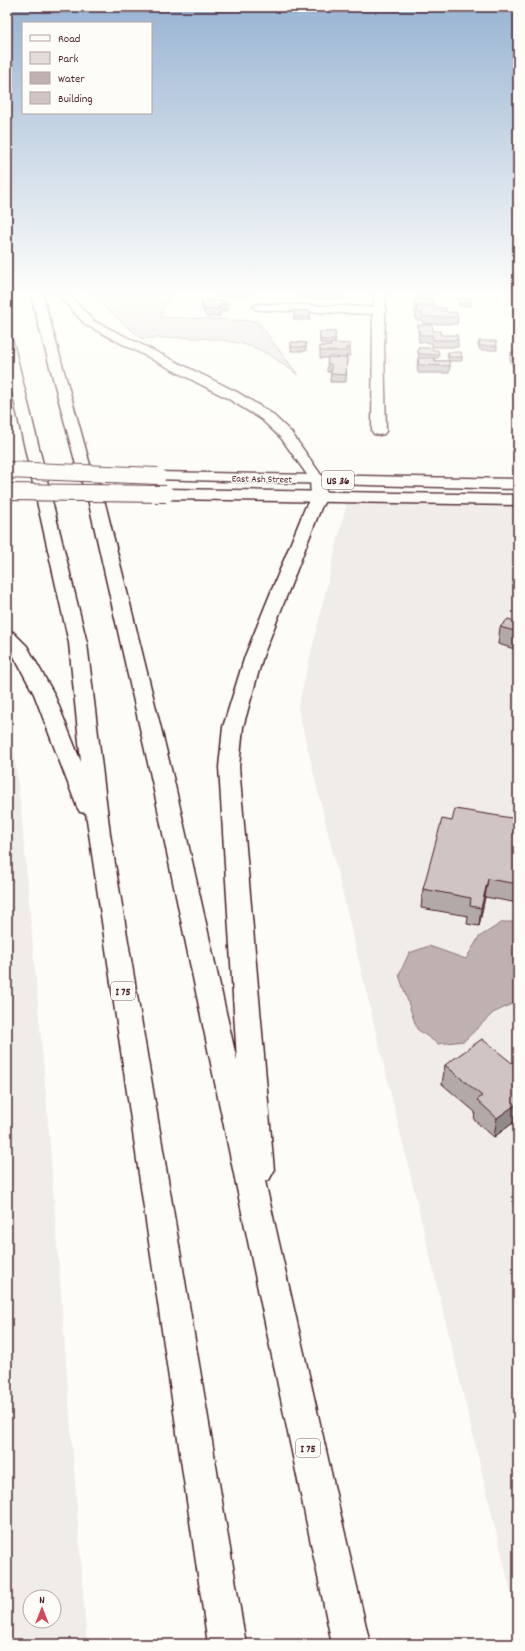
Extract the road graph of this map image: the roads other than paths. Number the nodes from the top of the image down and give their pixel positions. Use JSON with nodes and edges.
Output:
{"nodes":[{"id":1,"x":13,"y":369,"type":"edge"},
{"id":2,"x":57,"y":369,"type":"edge"},
{"id":3,"x":180,"y":369,"type":"edge"},
{"id":4,"x":379,"y":369,"type":"edge"},
{"id":5,"x":378,"y":431,"type":"dead end"},
{"id":6,"x":7,"y":470,"type":"edge"},
{"id":7,"x":518,"y":484,"type":"edge"},
{"id":8,"x":318,"y":488,"type":"junction"},
{"id":9,"x":7,"y":492,"type":"edge"},
{"id":10,"x":518,"y":500,"type":"edge"},
{"id":11,"x":7,"y":636,"type":"edge"},
{"id":12,"x":99,"y":834,"type":"junction"},
{"id":13,"x":265,"y":1252,"type":"junction"},
{"id":14,"x":227,"y":1644,"type":"edge"},
{"id":15,"x":351,"y":1644,"type":"edge"}],
"edges":[{"from":1,"to":12,"type":"main road","number":"I 75"},
{"from":2,"to":13,"type":"main road","number":"I 75"},
{"from":3,"to":8,"type":"main road"},
{"from":4,"to":5,"type":"main road"},
{"from":6,"to":8,"type":"main road","name":"East Ash Street","number":"US 36","bridge":true},
{"from":7,"to":8,"type":"main road","name":"East Ash Street","number":"US 36"},
{"from":8,"to":9,"type":"main road","name":"East Ash Street","number":"US 36","bridge":true},
{"from":8,"to":10,"type":"main road","name":"East Ash Street","number":"US 36"},
{"from":8,"to":13,"type":"main road"},
{"from":11,"to":12,"type":"main road"},
{"from":12,"to":14,"type":"main road","number":"I 75"},
{"from":13,"to":15,"type":"main road","number":"I 75"}]}
